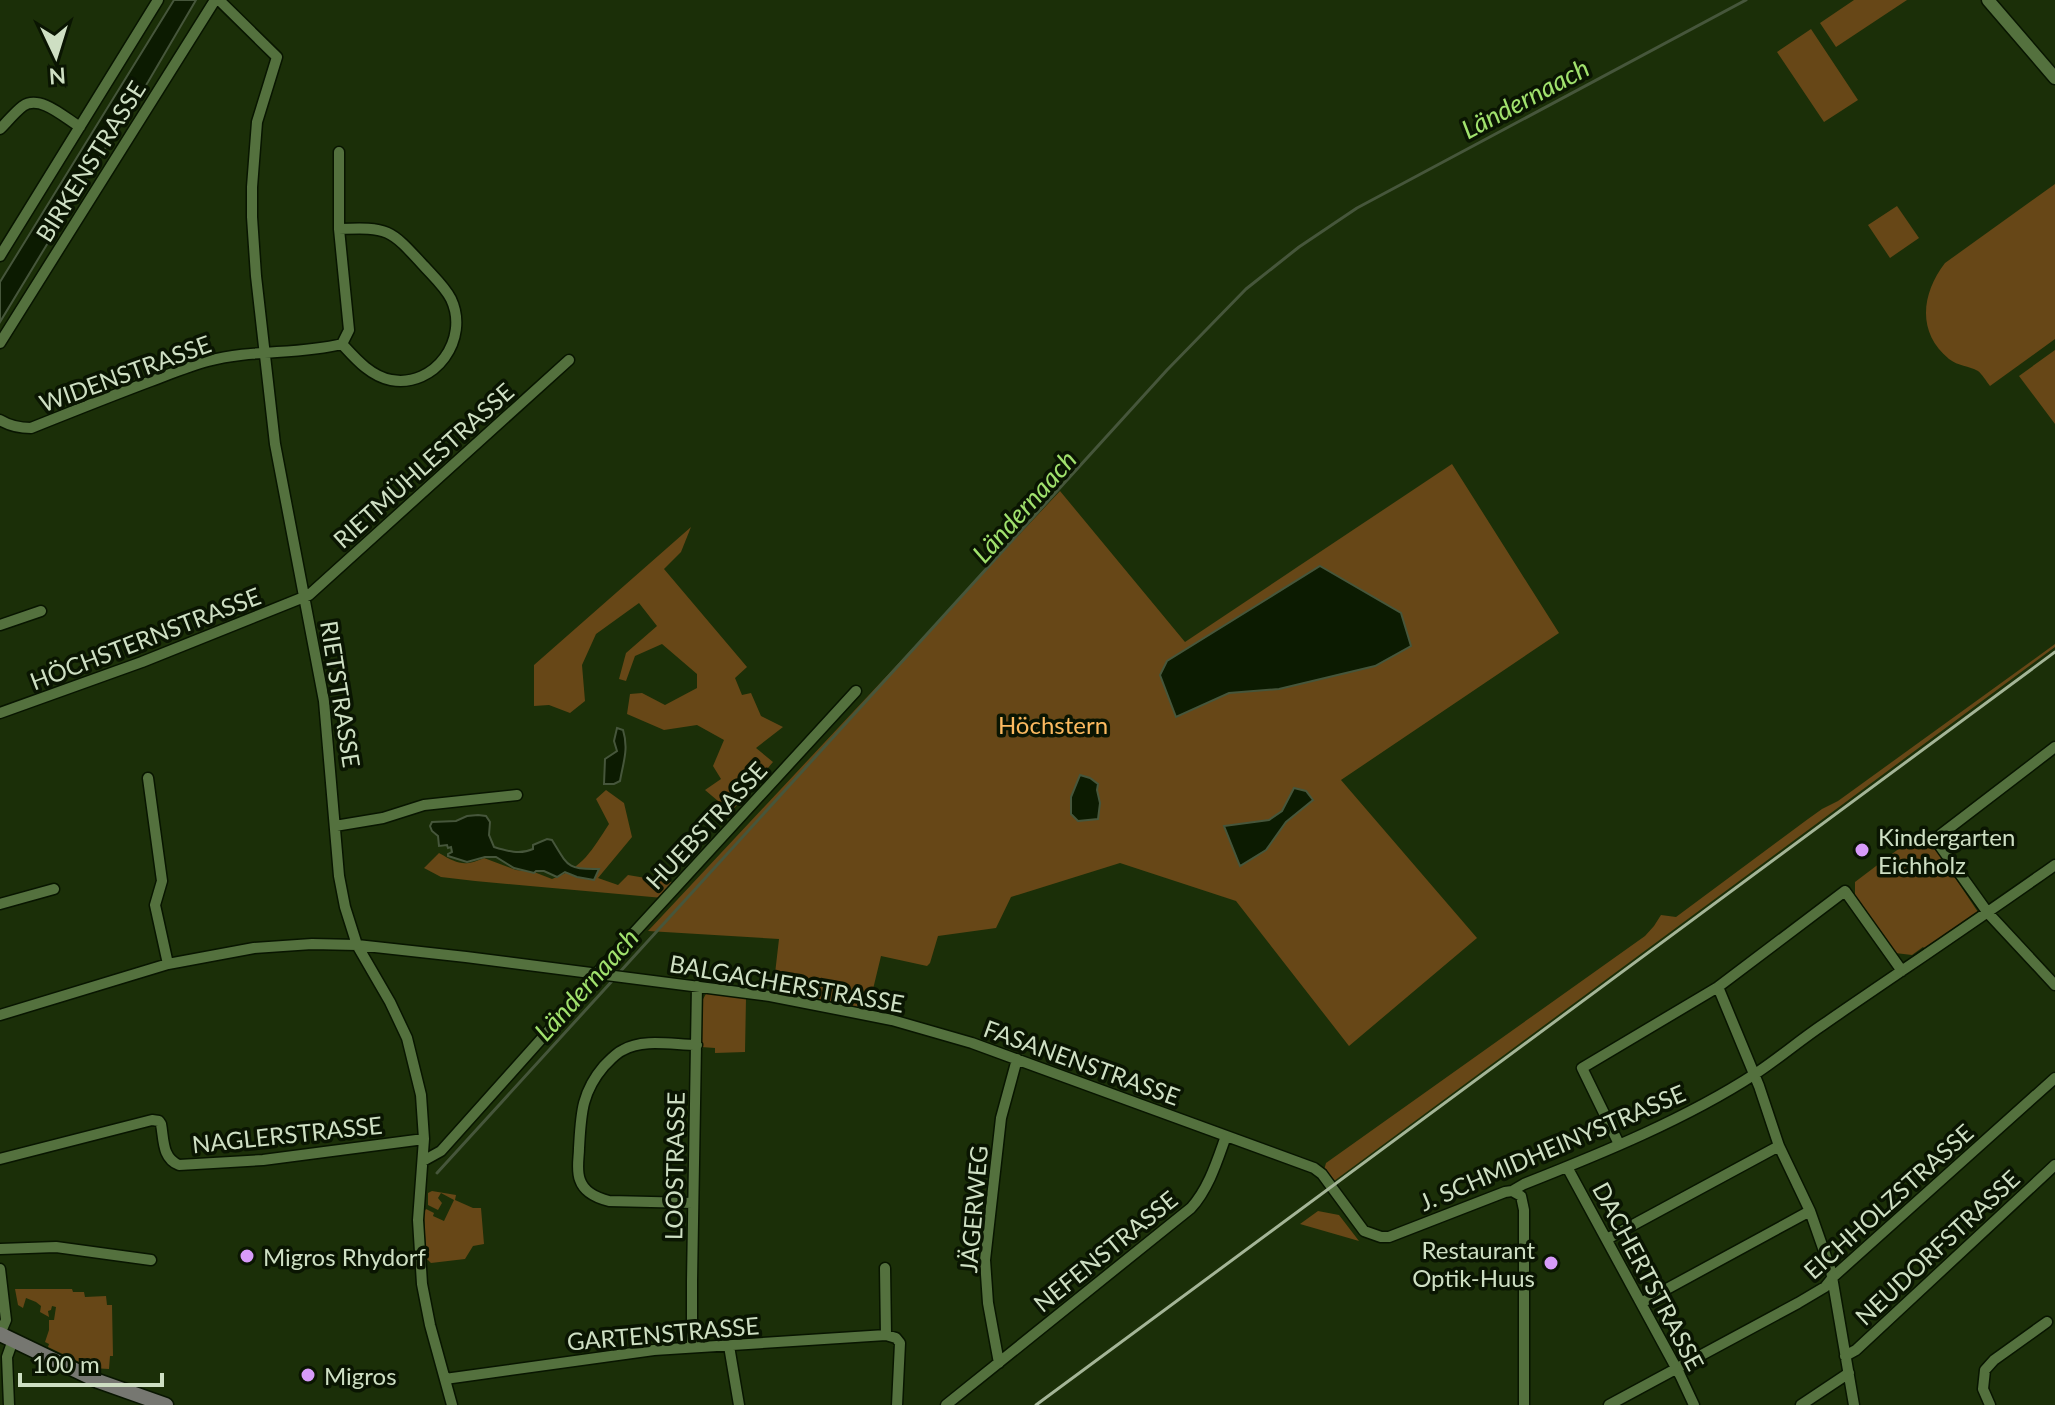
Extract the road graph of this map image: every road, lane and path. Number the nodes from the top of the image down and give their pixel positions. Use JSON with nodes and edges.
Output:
{"nodes":[{"id":1,"x":158,"y":0,"type":"edge"},
{"id":2,"x":217,"y":0,"type":"edge"},
{"id":3,"x":1988,"y":0,"type":"edge"},
{"id":4,"x":2055,"y":78,"type":"edge"},
{"id":5,"x":80,"y":127,"type":"junction"},
{"id":6,"x":0,"y":129,"type":"edge"},
{"id":7,"x":339,"y":152,"type":"dead end"},
{"id":8,"x":339,"y":229,"type":"junction"},
{"id":9,"x":0,"y":256,"type":"edge"},
{"id":10,"x":0,"y":343,"type":"edge"},
{"id":11,"x":342,"y":344,"type":"junction"},
{"id":12,"x":265,"y":354,"type":"junction"},
{"id":13,"x":569,"y":360,"type":"dead end"},
{"id":14,"x":0,"y":420,"type":"edge"},
{"id":15,"x":303,"y":598,"type":"junction"},
{"id":16,"x":41,"y":611,"type":"dead end"},
{"id":17,"x":0,"y":625,"type":"edge"},
{"id":18,"x":856,"y":691,"type":"dead end"},
{"id":19,"x":0,"y":713,"type":"edge"},
{"id":20,"x":2055,"y":747,"type":"edge"},
{"id":21,"x":148,"y":778,"type":"dead end"},
{"id":22,"x":517,"y":795,"type":"dead end"},
{"id":23,"x":335,"y":826,"type":"junction"},
{"id":24,"x":2055,"y":865,"type":"edge"},
{"id":25,"x":54,"y":889,"type":"dead end"},
{"id":26,"x":0,"y":904,"type":"edge"},
{"id":27,"x":1988,"y":913,"type":"junction"},
{"id":28,"x":357,"y":945,"type":"junction"},
{"id":29,"x":168,"y":964,"type":"junction"},
{"id":30,"x":1902,"y":971,"type":"junction"},
{"id":31,"x":601,"y":974,"type":"junction"},
{"id":32,"x":2055,"y":985,"type":"edge"},
{"id":33,"x":697,"y":986,"type":"junction"},
{"id":34,"x":1718,"y":987,"type":"junction"},
{"id":35,"x":0,"y":1015,"type":"edge"},
{"id":36,"x":923,"y":1028,"type":"joint"},
{"id":37,"x":697,"y":1045,"type":"junction"},
{"id":38,"x":1017,"y":1059,"type":"junction"},
{"id":39,"x":1754,"y":1074,"type":"junction"},
{"id":40,"x":2055,"y":1078,"type":"edge"},
{"id":41,"x":1226,"y":1136,"type":"junction"},
{"id":42,"x":424,"y":1139,"type":"junction"},
{"id":43,"x":1619,"y":1144,"type":"junction"},
{"id":44,"x":1779,"y":1146,"type":"junction"},
{"id":45,"x":0,"y":1159,"type":"edge"},
{"id":46,"x":423,"y":1161,"type":"junction"},
{"id":47,"x":2055,"y":1165,"type":"edge"},
{"id":48,"x":1567,"y":1167,"type":"junction"},
{"id":49,"x":1512,"y":1191,"type":"junction"},
{"id":50,"x":693,"y":1203,"type":"junction"},
{"id":51,"x":1810,"y":1211,"type":"junction"},
{"id":52,"x":1607,"y":1239,"type":"junction"},
{"id":53,"x":0,"y":1249,"type":"edge"},
{"id":54,"x":151,"y":1260,"type":"dead end"},
{"id":55,"x":885,"y":1268,"type":"dead end"},
{"id":56,"x":0,"y":1269,"type":"edge"},
{"id":57,"x":1833,"y":1277,"type":"junction"},
{"id":58,"x":1641,"y":1303,"type":"junction"},
{"id":59,"x":2047,"y":1322,"type":"dead end"},
{"id":60,"x":886,"y":1335,"type":"junction"},
{"id":61,"x":4,"y":1336,"type":"edge"},
{"id":62,"x":729,"y":1346,"type":"junction"},
{"id":63,"x":692,"y":1347,"type":"junction"},
{"id":64,"x":1845,"y":1356,"type":"junction"},
{"id":65,"x":999,"y":1363,"type":"junction"},
{"id":66,"x":1676,"y":1368,"type":"junction"},
{"id":67,"x":1849,"y":1373,"type":"junction"},
{"id":68,"x":445,"y":1379,"type":"junction"},
{"id":69,"x":9,"y":1405,"type":"edge"},
{"id":70,"x":166,"y":1405,"type":"edge"},
{"id":71,"x":452,"y":1405,"type":"edge"},
{"id":72,"x":739,"y":1405,"type":"edge"},
{"id":73,"x":897,"y":1405,"type":"edge"},
{"id":74,"x":946,"y":1405,"type":"edge"},
{"id":75,"x":1524,"y":1405,"type":"edge"},
{"id":76,"x":1609,"y":1405,"type":"edge"},
{"id":77,"x":1694,"y":1405,"type":"edge"},
{"id":78,"x":1801,"y":1405,"type":"edge"},
{"id":79,"x":1854,"y":1405,"type":"edge"},
{"id":80,"x":1990,"y":1405,"type":"edge"}],
"edges":[{"from":1,"to":5,"type":"street"},
{"from":2,"to":10,"type":"street","name":"BIRKENSTRASSE"},
{"from":2,"to":12,"type":"street","name":"RIETSTRASSE"},
{"from":3,"to":4,"type":"street"},
{"from":5,"to":6,"type":"street"},
{"from":5,"to":9,"type":"street"},
{"from":7,"to":8,"type":"street"},
{"from":8,"to":11,"type":"street"},
{"from":8,"to":11,"type":"street"},
{"from":11,"to":12,"type":"street","name":"WIDENSTRASSE"},
{"from":12,"to":14,"type":"street","name":"WIDENSTRASSE"},
{"from":12,"to":15,"type":"street","name":"RIETSTRASSE"},
{"from":13,"to":15,"type":"street","name":"RIETMÜHLESTRASSE"},
{"from":15,"to":19,"type":"street","name":"HÖCHSTERNSTRASSE"},
{"from":15,"to":23,"type":"street","name":"RIETSTRASSE"},
{"from":16,"to":17,"type":"street"},
{"from":18,"to":31,"type":"street","name":"HUEBSTRASSE"},
{"from":20,"to":27,"type":"street"},
{"from":21,"to":29,"type":"street"},
{"from":22,"to":23,"type":"street"},
{"from":23,"to":28,"type":"street","name":"RIETSTRASSE"},
{"from":24,"to":27,"type":"street","name":"J. SCHMIDHEINYSTRASSE"},
{"from":25,"to":26,"type":"street"},
{"from":27,"to":30,"type":"street","name":"J. SCHMIDHEINYSTRASSE"},
{"from":27,"to":32,"type":"street"},
{"from":28,"to":29,"type":"street","name":"BALGACHERSTRASSE"},
{"from":28,"to":31,"type":"street","name":"BALGACHERSTRASSE"},
{"from":28,"to":42,"type":"street","name":"RIETSTRASSE"},
{"from":29,"to":35,"type":"street","name":"BALGACHERSTRASSE"},
{"from":30,"to":34,"type":"street"},
{"from":30,"to":39,"type":"street","name":"J. SCHMIDHEINYSTRASSE"},
{"from":31,"to":33,"type":"street","name":"BALGACHERSTRASSE"},
{"from":31,"to":46,"type":"street","name":"HUEBSTRASSE"},
{"from":33,"to":36,"type":"street","name":"BALGACHERSTRASSE"},
{"from":33,"to":37,"type":"street","name":"LOOSTRASSE"},
{"from":34,"to":39,"type":"street"},
{"from":34,"to":43,"type":"street"},
{"from":36,"to":38,"type":"street","name":"FASANENSTRASSE"},
{"from":37,"to":50,"type":"street","name":"LOOSTRASSE"},
{"from":37,"to":50,"type":"street"},
{"from":38,"to":41,"type":"street","name":"FASANENSTRASSE"},
{"from":38,"to":65,"type":"street","name":"JÄGERWEG"},
{"from":39,"to":43,"type":"street","name":"J. SCHMIDHEINYSTRASSE"},
{"from":39,"to":44,"type":"street"},
{"from":40,"to":57,"type":"street","name":"EICHHOLZSTRASSE"},
{"from":41,"to":49,"type":"street","name":"J. SCHMIDHEINYSTRASSE"},
{"from":41,"to":65,"type":"street","name":"NEFENSTRASSE"},
{"from":42,"to":45,"type":"street","name":"NAGLERSTRASSE"},
{"from":42,"to":46,"type":"street","name":"RIETSTRASSE"},
{"from":43,"to":48,"type":"street","name":"J. SCHMIDHEINYSTRASSE"},
{"from":44,"to":51,"type":"street"},
{"from":44,"to":52,"type":"street"},
{"from":46,"to":68,"type":"street","name":"RIETSTRASSE"},
{"from":47,"to":64,"type":"street","name":"NEUDORFSTRASSE"},
{"from":48,"to":49,"type":"street","name":"J. SCHMIDHEINYSTRASSE"},
{"from":48,"to":52,"type":"street","name":"DACHERTSTRASSE"},
{"from":49,"to":75,"type":"street"},
{"from":50,"to":63,"type":"street","name":"LOOSTRASSE"},
{"from":51,"to":57,"type":"street"},
{"from":51,"to":58,"type":"street"},
{"from":52,"to":58,"type":"street","name":"DACHERTSTRASSE"},
{"from":53,"to":54,"type":"street"},
{"from":55,"to":60,"type":"street"},
{"from":56,"to":61,"type":"street"},
{"from":57,"to":64,"type":"street"},
{"from":57,"to":66,"type":"street","name":"EICHHOLZSTRASSE"},
{"from":58,"to":66,"type":"street","name":"DACHERTSTRASSE"},
{"from":59,"to":80,"type":"street"},
{"from":60,"to":62,"type":"street","name":"GARTENSTRASSE"},
{"from":60,"to":73,"type":"street"},
{"from":61,"to":69,"type":"street"},
{"from":61,"to":70,"type":"main road"},
{"from":62,"to":63,"type":"street","name":"GARTENSTRASSE"},
{"from":62,"to":72,"type":"street"},
{"from":63,"to":68,"type":"street","name":"GARTENSTRASSE"},
{"from":64,"to":67,"type":"street"},
{"from":65,"to":74,"type":"street","name":"NEFENSTRASSE"},
{"from":66,"to":76,"type":"street","name":"EICHHOLZSTRASSE"},
{"from":66,"to":77,"type":"street","name":"DACHERTSTRASSE"},
{"from":67,"to":78,"type":"street"},
{"from":67,"to":79,"type":"street"},
{"from":68,"to":71,"type":"street","name":"RIETSTRASSE"}]}
